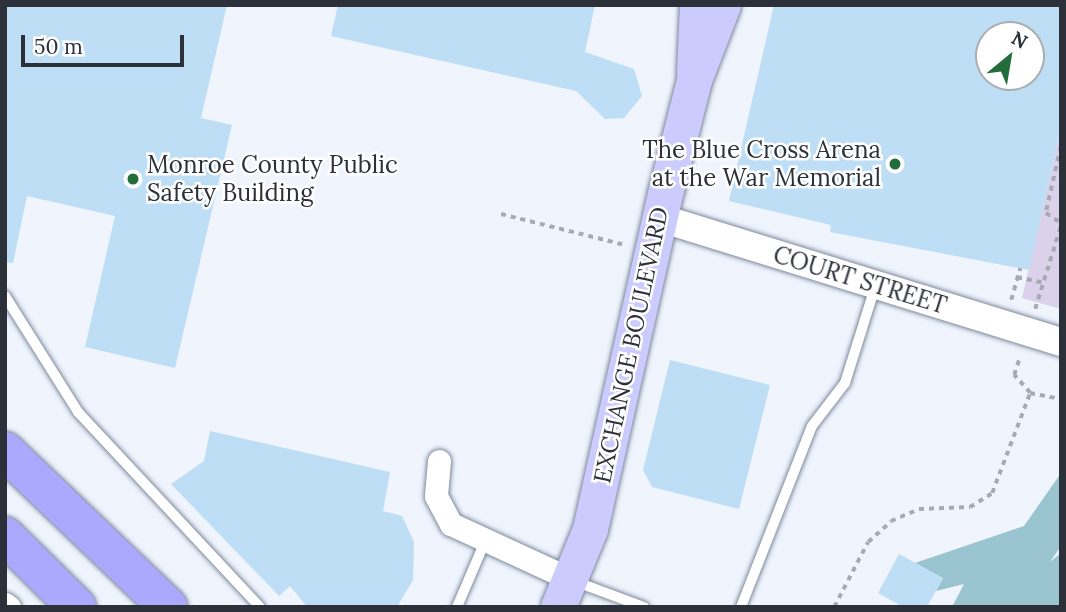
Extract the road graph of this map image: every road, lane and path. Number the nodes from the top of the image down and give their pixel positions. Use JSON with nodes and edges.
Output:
{"nodes":[{"id":1,"x":697,"y":5,"type":"edge"},
{"id":2,"x":723,"y":5,"type":"edge"},
{"id":3,"x":694,"y":80,"type":"junction"},
{"id":4,"x":1061,"y":147,"type":"edge"},
{"id":5,"x":501,"y":214,"type":"dead end"},
{"id":6,"x":660,"y":218,"type":"junction"},
{"id":7,"x":1061,"y":224,"type":"edge"},
{"id":8,"x":627,"y":246,"type":"dead end"},
{"id":9,"x":1020,"y":268,"type":"dead end"},
{"id":10,"x":1017,"y":277,"type":"junction"},
{"id":11,"x":1041,"y":282,"type":"junction"},
{"id":12,"x":876,"y":285,"type":"junction"},
{"id":13,"x":5,"y":296,"type":"edge"},
{"id":14,"x":1011,"y":300,"type":"dead end"},
{"id":15,"x":1035,"y":307,"type":"dead end"},
{"id":16,"x":1061,"y":342,"type":"edge"},
{"id":17,"x":1020,"y":357,"type":"dead end"},
{"id":18,"x":1030,"y":393,"type":"junction"},
{"id":19,"x":1061,"y":399,"type":"edge"},
{"id":20,"x":5,"y":421,"type":"edge"},
{"id":21,"x":5,"y":451,"type":"edge"},
{"id":22,"x":439,"y":461,"type":"dead end"},
{"id":23,"x":5,"y":536,"type":"edge"},
{"id":24,"x":484,"y":544,"type":"junction"},
{"id":25,"x":132,"y":573,"type":"junction"},
{"id":26,"x":565,"y":593,"type":"edge"},
{"id":27,"x":77,"y":607,"type":"edge"},
{"id":28,"x":168,"y":607,"type":"edge"},
{"id":29,"x":260,"y":607,"type":"edge"},
{"id":30,"x":457,"y":607,"type":"edge"},
{"id":31,"x":644,"y":607,"type":"edge"},
{"id":32,"x":741,"y":607,"type":"edge"},
{"id":33,"x":834,"y":607,"type":"edge"}],
"edges":[{"from":1,"to":3,"type":"main road","name":"EXCHANGE BOULEVARD"},
{"from":2,"to":3,"type":"main road","name":"EXCHANGE BOULEVARD"},
{"from":3,"to":6,"type":"main road","name":"EXCHANGE BOULEVARD"},
{"from":4,"to":7,"type":"path"},
{"from":5,"to":8,"type":"path"},
{"from":6,"to":12,"type":"street","name":"COURT STREET"},
{"from":6,"to":26,"type":"main road","name":"EXCHANGE BOULEVARD"},
{"from":7,"to":11,"type":"path"},
{"from":9,"to":10,"type":"path"},
{"from":10,"to":11,"type":"path"},
{"from":10,"to":14,"type":"path"},
{"from":11,"to":15,"type":"path"},
{"from":12,"to":16,"type":"street","name":"COURT STREET"},
{"from":12,"to":32,"type":"lane"},
{"from":13,"to":29,"type":"lane"},
{"from":17,"to":18,"type":"path"},
{"from":18,"to":19,"type":"path"},
{"from":18,"to":33,"type":"path"},
{"from":20,"to":25,"type":"highway"},
{"from":21,"to":25,"type":"highway"},
{"from":22,"to":24,"type":"street"},
{"from":23,"to":27,"type":"highway"},
{"from":24,"to":26,"type":"street"},
{"from":24,"to":30,"type":"lane"},
{"from":25,"to":28,"type":"highway"},
{"from":26,"to":31,"type":"lane"}]}
